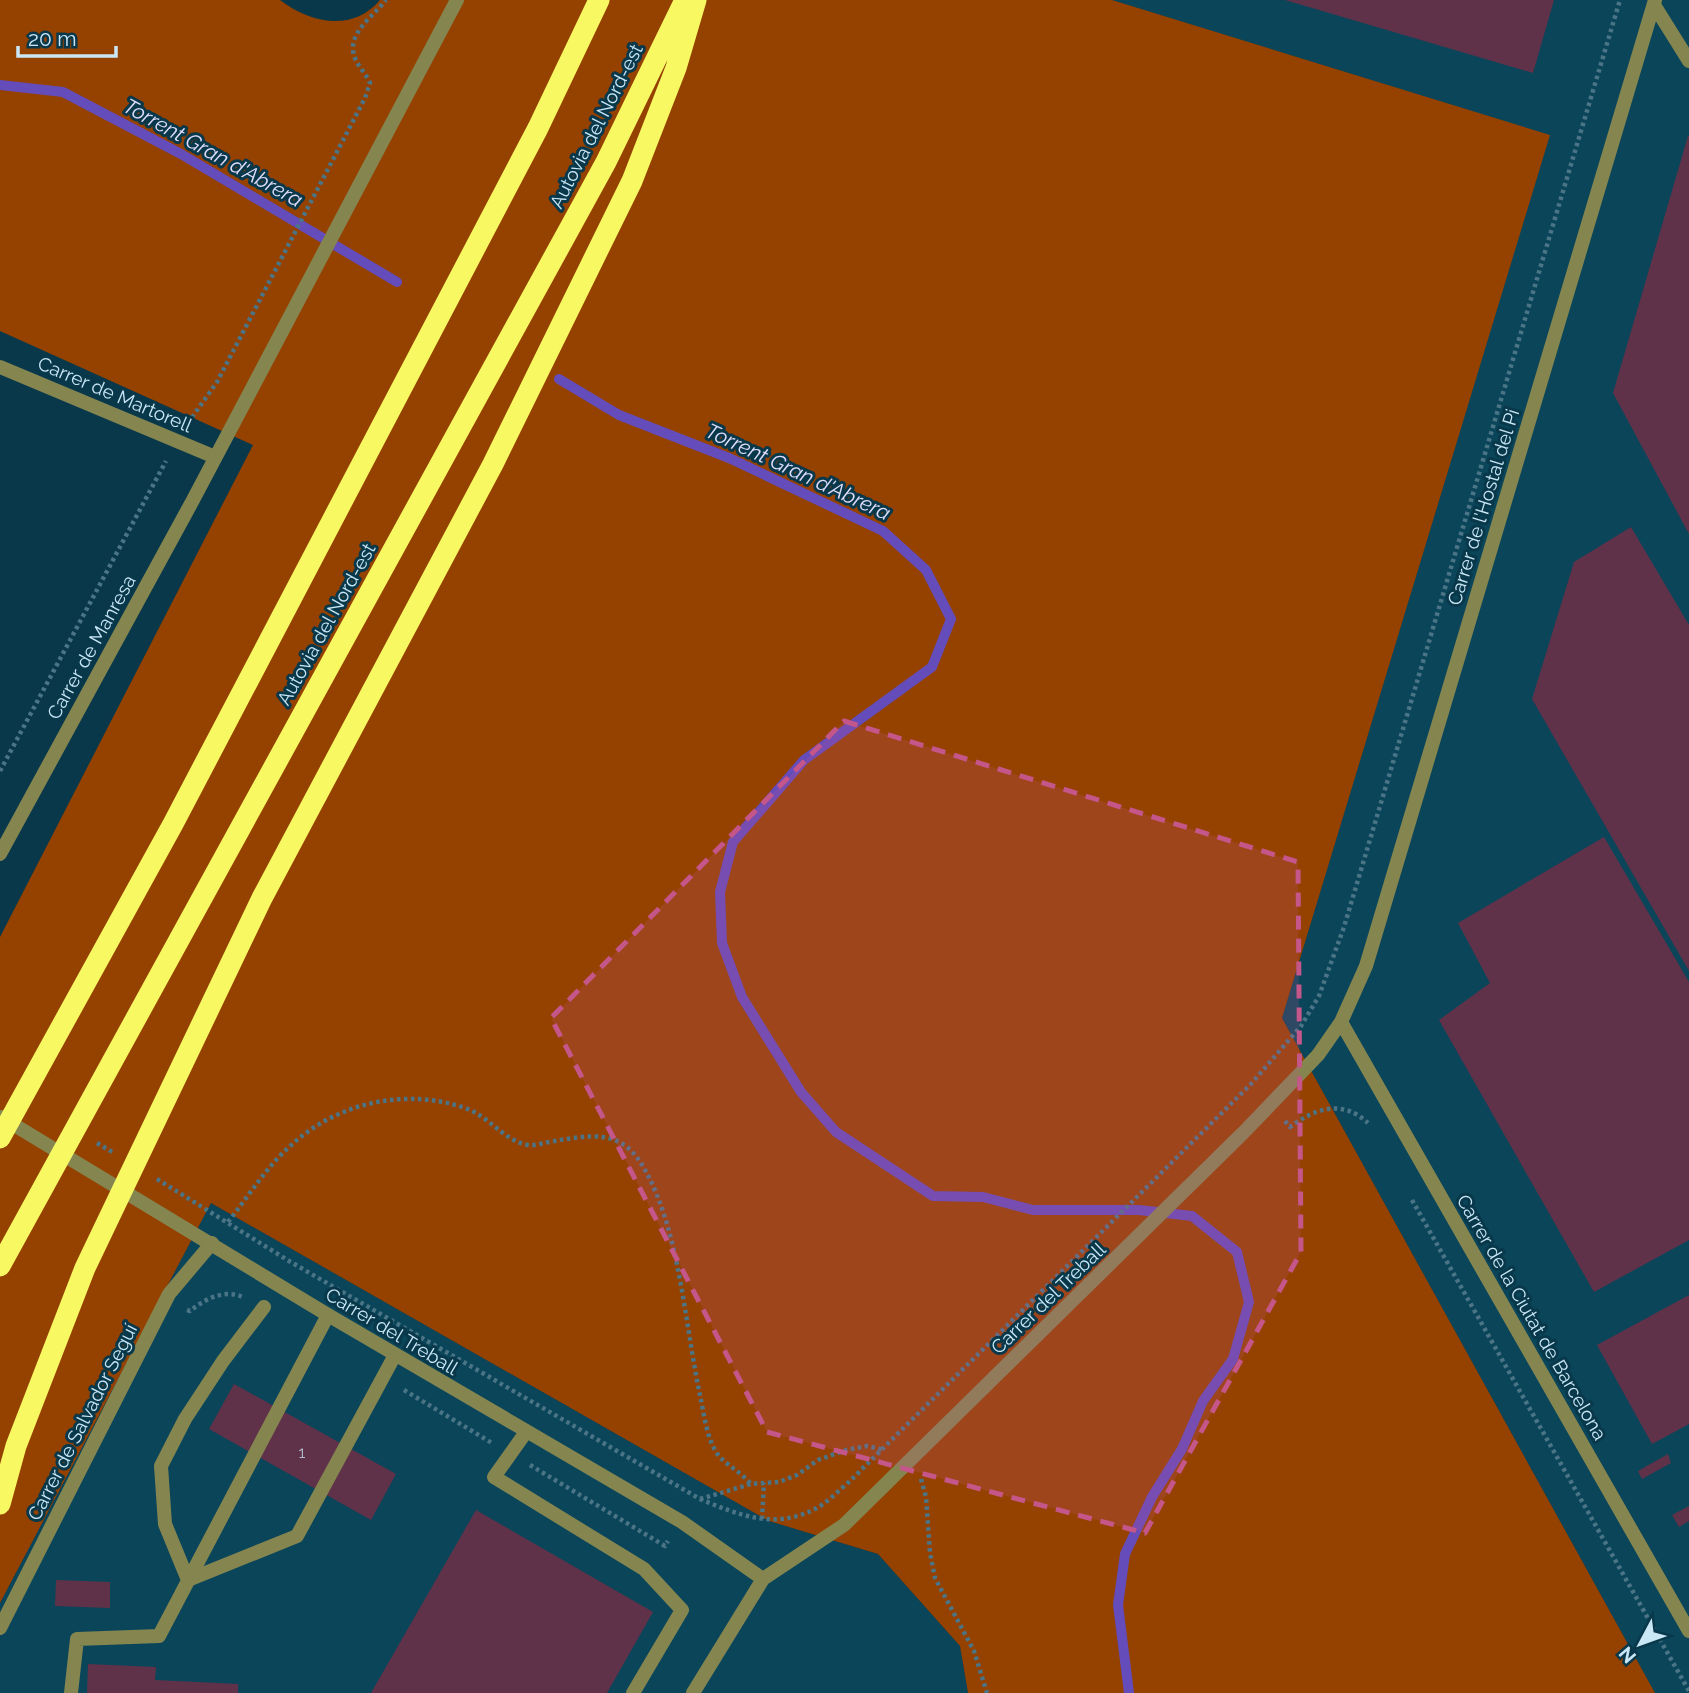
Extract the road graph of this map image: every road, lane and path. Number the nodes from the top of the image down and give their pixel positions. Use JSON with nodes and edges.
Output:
{"nodes":[{"id":1,"x":386,"y":0,"type":"edge"},
{"id":2,"x":457,"y":0,"type":"edge"},
{"id":3,"x":599,"y":0,"type":"edge"},
{"id":4,"x":685,"y":0,"type":"edge"},
{"id":5,"x":695,"y":0,"type":"edge"},
{"id":6,"x":1620,"y":0,"type":"edge"},
{"id":7,"x":1654,"y":3,"type":"edge"},
{"id":8,"x":1689,"y":61,"type":"edge"},
{"id":9,"x":0,"y":367,"type":"edge"},
{"id":10,"x":177,"y":442,"type":"junction"},
{"id":11,"x":215,"y":457,"type":"junction"},
{"id":12,"x":0,"y":771,"type":"edge"},
{"id":13,"x":0,"y":854,"type":"edge"},
{"id":14,"x":1341,"y":1022,"type":"junction"},
{"id":15,"x":1251,"y":1084,"type":"junction"},
{"id":16,"x":1270,"y":1105,"type":"junction"},
{"id":17,"x":0,"y":1117,"type":"edge"},
{"id":18,"x":1373,"y":1130,"type":"dead end"},
{"id":19,"x":0,"y":1138,"type":"edge"},
{"id":20,"x":182,"y":1193,"type":"dead end"},
{"id":21,"x":1410,"y":1195,"type":"dead end"},
{"id":22,"x":229,"y":1221,"type":"junction"},
{"id":23,"x":212,"y":1243,"type":"junction"},
{"id":24,"x":0,"y":1266,"type":"edge"},
{"id":25,"x":180,"y":1305,"type":"dead end"},
{"id":26,"x":264,"y":1307,"type":"joint"},
{"id":27,"x":328,"y":1315,"type":"junction"},
{"id":28,"x":395,"y":1355,"type":"junction"},
{"id":29,"x":432,"y":1407,"type":"dead end"},
{"id":30,"x":526,"y":1433,"type":"junction"},
{"id":31,"x":891,"y":1451,"type":"dead end"},
{"id":32,"x":511,"y":1454,"type":"junction"},
{"id":33,"x":918,"y":1468,"type":"dead end"},
{"id":34,"x":764,"y":1483,"type":"junction"},
{"id":35,"x":751,"y":1484,"type":"junction"},
{"id":36,"x":700,"y":1499,"type":"junction"},
{"id":37,"x":0,"y":1504,"type":"edge"},
{"id":38,"x":762,"y":1519,"type":"junction"},
{"id":39,"x":682,"y":1522,"type":"junction"},
{"id":40,"x":763,"y":1579,"type":"junction"},
{"id":41,"x":188,"y":1580,"type":"junction"},
{"id":42,"x":0,"y":1628,"type":"edge"},
{"id":43,"x":1689,"y":1631,"type":"edge"},
{"id":44,"x":1689,"y":1690,"type":"edge"},
{"id":45,"x":71,"y":1693,"type":"edge"},
{"id":46,"x":633,"y":1693,"type":"edge"},
{"id":47,"x":693,"y":1693,"type":"edge"},
{"id":48,"x":987,"y":1693,"type":"edge"}],
"edges":[{"from":1,"to":10,"type":"path"},
{"from":2,"to":11,"type":"street","name":"Carrer de Manresa"},
{"from":3,"to":19,"type":"highway","name":"Autovia del Nord-est"},
{"from":4,"to":24,"type":"highway","name":"Autovia del Nord-est"},
{"from":5,"to":37,"type":"highway"},
{"from":6,"to":15,"type":"path"},
{"from":7,"to":8,"type":"street"},
{"from":7,"to":14,"type":"street","name":"Carrer de l'Hostal del Pi"},
{"from":9,"to":10,"type":"street","name":"Carrer de Martorell"},
{"from":10,"to":11,"type":"street","name":"Carrer de Martorell"},
{"from":10,"to":12,"type":"path"},
{"from":11,"to":13,"type":"street","name":"Carrer de Manresa"},
{"from":14,"to":16,"type":"street","name":"Carrer del Treball"},
{"from":14,"to":43,"type":"street","name":"Carrer de la Ciutat de Barcelona"},
{"from":15,"to":16,"type":"path"},
{"from":15,"to":38,"type":"path"},
{"from":16,"to":18,"type":"path"},
{"from":16,"to":40,"type":"street","name":"Carrer del Treball"},
{"from":17,"to":23,"type":"street","name":"Carrer del Treball"},
{"from":20,"to":22,"type":"path"},
{"from":21,"to":44,"type":"path"},
{"from":22,"to":23,"type":"path"},
{"from":22,"to":35,"type":"path"},
{"from":22,"to":36,"type":"path"},
{"from":23,"to":27,"type":"street","name":"Carrer del Treball"},
{"from":23,"to":42,"type":"street","name":"Carrer de Salvador Seguí"},
{"from":25,"to":26,"type":"path"},
{"from":26,"to":41,"type":"street"},
{"from":27,"to":28,"type":"street","name":"Carrer del Treball"},
{"from":27,"to":41,"type":"street"},
{"from":28,"to":30,"type":"street","name":"Carrer del Treball"},
{"from":28,"to":41,"type":"street"},
{"from":29,"to":32,"type":"path"},
{"from":30,"to":32,"type":"street"},
{"from":30,"to":39,"type":"street","name":"Carrer del Treball"},
{"from":31,"to":34,"type":"path"},
{"from":32,"to":39,"type":"path"},
{"from":32,"to":46,"type":"street"},
{"from":33,"to":48,"type":"path"},
{"from":34,"to":35,"type":"path"},
{"from":34,"to":38,"type":"path"},
{"from":35,"to":36,"type":"path"},
{"from":36,"to":38,"type":"path"},
{"from":39,"to":40,"type":"street","name":"Carrer del Treball"},
{"from":40,"to":47,"type":"street","name":"Carrer del Treball"},
{"from":41,"to":45,"type":"street"}]}
